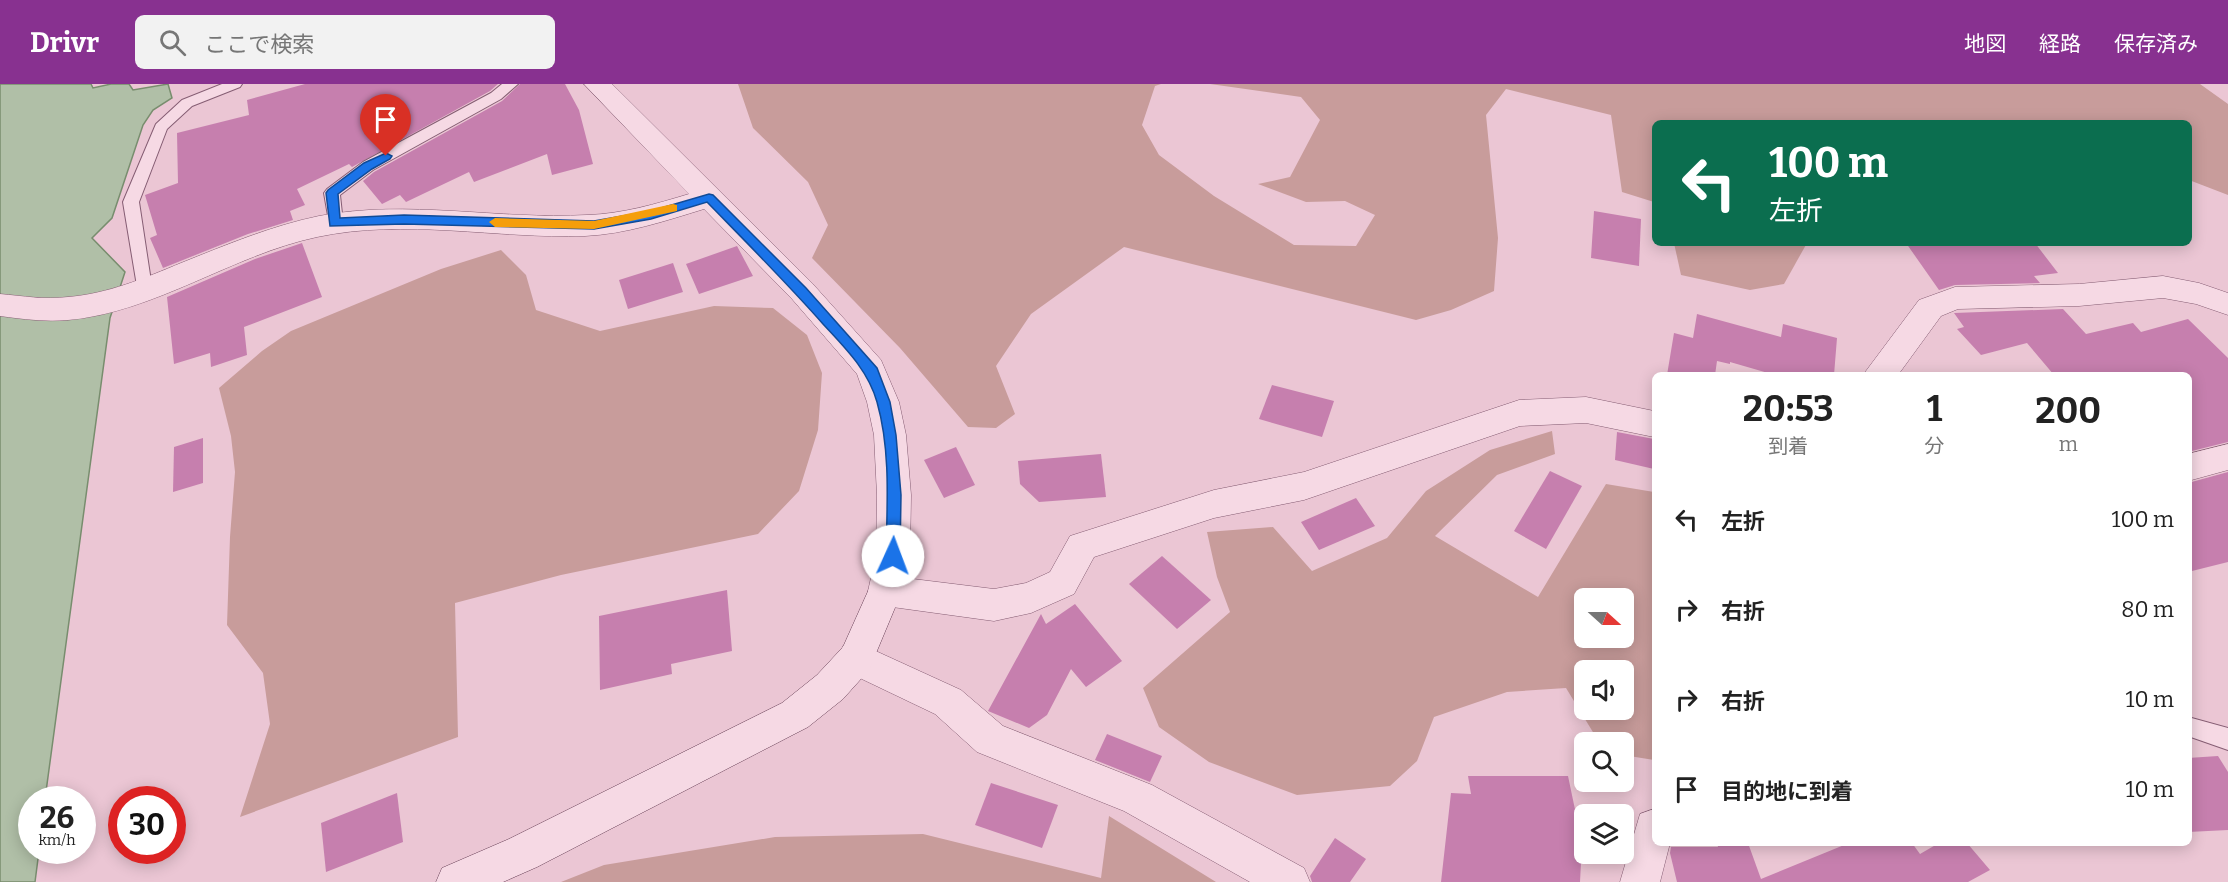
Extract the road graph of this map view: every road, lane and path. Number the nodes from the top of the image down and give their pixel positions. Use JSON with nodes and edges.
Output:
{"nodes":[{"id":1,"x":235,"y":84,"type":"edge"},
{"id":2,"x":511,"y":84,"type":"edge"},
{"id":3,"x":597,"y":84,"type":"edge"},
{"id":4,"x":709,"y":198,"type":"junction"},
{"id":5,"x":334,"y":223,"type":"junction"},
{"id":6,"x":137,"y":291,"type":"junction"},
{"id":7,"x":2228,"y":304,"type":"edge"},
{"id":8,"x":0,"y":305,"type":"edge"},
{"id":9,"x":1882,"y":372,"type":"edge"},
{"id":10,"x":1652,"y":424,"type":"edge"},
{"id":11,"x":2228,"y":457,"type":"edge"},
{"id":12,"x":2192,"y":467,"type":"edge"},
{"id":13,"x":885,"y":591,"type":"junction"},
{"id":14,"x":856,"y":658,"type":"junction"},
{"id":15,"x":2192,"y":727,"type":"edge"},
{"id":16,"x":2228,"y":740,"type":"edge"},
{"id":17,"x":1652,"y":836,"type":"edge"},
{"id":18,"x":456,"y":882,"type":"edge"},
{"id":19,"x":1290,"y":882,"type":"edge"},
{"id":20,"x":1640,"y":882,"type":"edge"}],
"edges":[{"from":1,"to":6,"type":"lane"},
{"from":2,"to":5,"type":"lane"},
{"from":3,"to":4,"type":"street"},
{"from":4,"to":5,"type":"street"},
{"from":4,"to":13,"type":"street"},
{"from":5,"to":6,"type":"street"},
{"from":6,"to":8,"type":"street"},
{"from":7,"to":9,"type":"street"},
{"from":10,"to":13,"type":"street"},
{"from":11,"to":12,"type":"street"},
{"from":13,"to":14,"type":"street"},
{"from":14,"to":18,"type":"street"},
{"from":14,"to":19,"type":"street"},
{"from":15,"to":16,"type":"lane"},
{"from":17,"to":20,"type":"street"}]}
